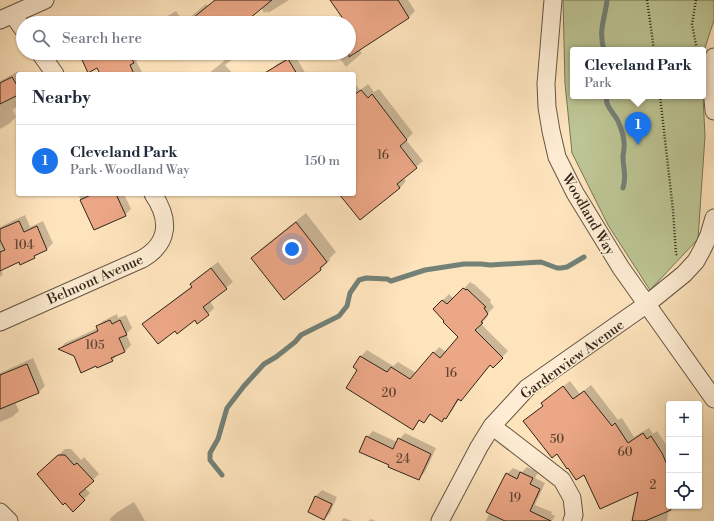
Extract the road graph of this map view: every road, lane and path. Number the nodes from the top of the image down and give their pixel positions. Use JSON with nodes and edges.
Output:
{"nodes":[{"id":1,"x":44,"y":0,"type":"edge"},
{"id":2,"x":553,"y":0,"type":"edge"},
{"id":3,"x":647,"y":0,"type":"edge"},
{"id":4,"x":696,"y":0,"type":"edge"},
{"id":5,"x":6,"y":17,"type":"edge"},
{"id":6,"x":16,"y":24,"type":"edge"},
{"id":7,"x":654,"y":47,"type":"edge"},
{"id":8,"x":696,"y":47,"type":"edge"},
{"id":9,"x":714,"y":57,"type":"edge"},
{"id":10,"x":45,"y":60,"type":"edge"},
{"id":11,"x":54,"y":72,"type":"edge"},
{"id":12,"x":660,"y":99,"type":"edge"},
{"id":13,"x":714,"y":111,"type":"edge"},
{"id":14,"x":154,"y":196,"type":"edge"},
{"id":15,"x":714,"y":218,"type":"edge"},
{"id":16,"x":686,"y":271,"type":"junction"},
{"id":17,"x":647,"y":304,"type":"junction"},
{"id":18,"x":0,"y":322,"type":"edge"},
{"id":19,"x":714,"y":398,"type":"edge"},
{"id":20,"x":492,"y":426,"type":"junction"},
{"id":21,"x":0,"y":512,"type":"edge"},
{"id":22,"x":9,"y":521,"type":"edge"},
{"id":23,"x":440,"y":521,"type":"edge"},
{"id":24,"x":572,"y":521,"type":"edge"}],
"edges":[{"from":1,"to":5,"type":"street"},
{"from":2,"to":17,"type":"street","name":"Woodland Way"},
{"from":3,"to":7,"type":"path"},
{"from":4,"to":8,"type":"path"},
{"from":5,"to":6,"type":"street"},
{"from":9,"to":13,"type":"street"},
{"from":10,"to":11,"type":"street"},
{"from":12,"to":16,"type":"path"},
{"from":14,"to":18,"type":"street","name":"Belmont Avenue"},
{"from":15,"to":16,"type":"street","name":"Gardenview Avenue"},
{"from":16,"to":17,"type":"street","name":"Gardenview Avenue"},
{"from":17,"to":19,"type":"street","name":"Woodland Way"},
{"from":17,"to":20,"type":"street","name":"Gardenview Avenue"},
{"from":20,"to":23,"type":"street","name":"Gardenview Avenue"},
{"from":20,"to":24,"type":"street"},
{"from":21,"to":22,"type":"street"}]}
